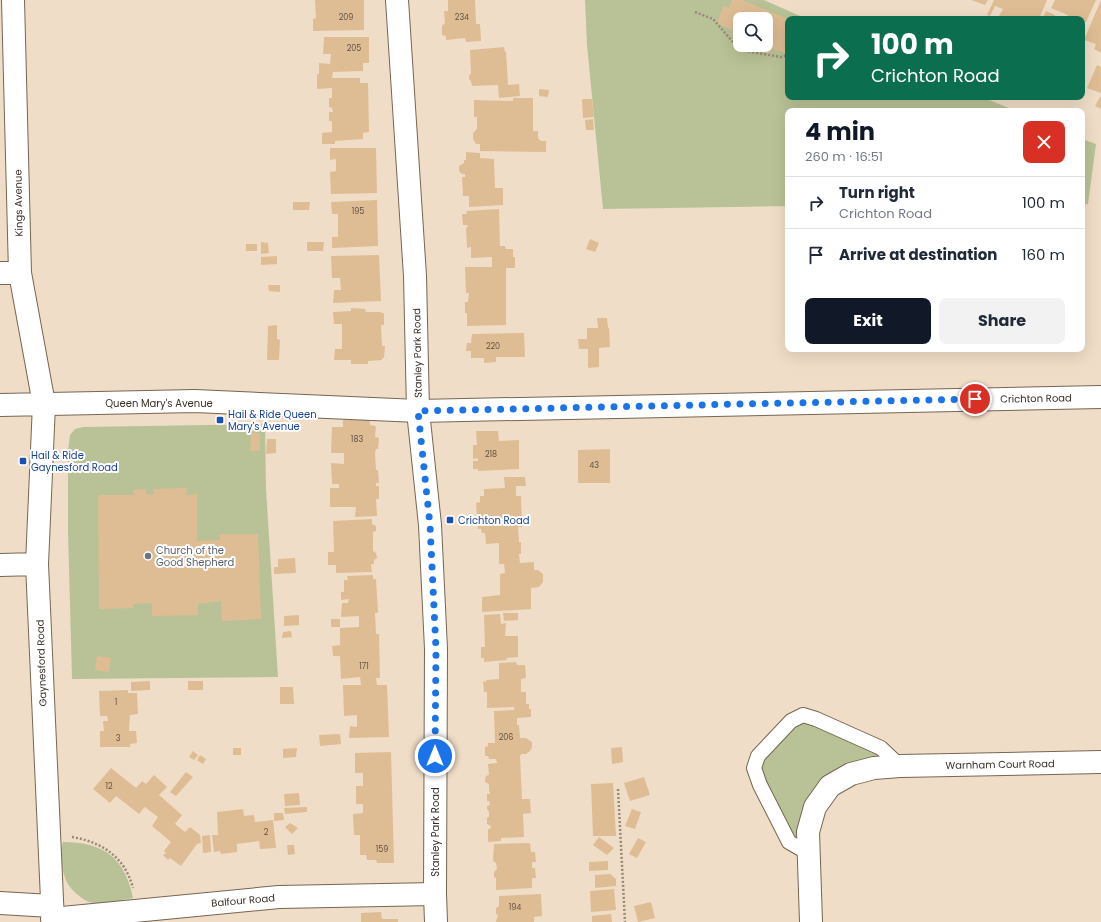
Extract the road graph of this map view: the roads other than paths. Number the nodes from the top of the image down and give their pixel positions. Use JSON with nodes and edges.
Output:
{"nodes":[{"id":1,"x":13,"y":0,"type":"edge"},
{"id":2,"x":397,"y":0,"type":"edge"},
{"id":3,"x":10,"y":273,"type":"edge"},
{"id":4,"x":1101,"y":397,"type":"edge"},
{"id":5,"x":44,"y":404,"type":"junction"},
{"id":6,"x":0,"y":405,"type":"edge"},
{"id":7,"x":418,"y":411,"type":"junction"},
{"id":8,"x":37,"y":564,"type":"junction"},
{"id":9,"x":0,"y":565,"type":"edge"},
{"id":10,"x":1101,"y":762,"type":"edge"},
{"id":11,"x":900,"y":766,"type":"junction"},
{"id":12,"x":808,"y":854,"type":"junction"},
{"id":13,"x":435,"y":894,"type":"junction"},
{"id":14,"x":0,"y":904,"type":"edge"},
{"id":15,"x":52,"y":916,"type":"edge"},
{"id":16,"x":436,"y":922,"type":"edge"},
{"id":17,"x":812,"y":922,"type":"edge"}],
"edges":[{"from":1,"to":3,"type":"street","name":"Kings Avenue"},
{"from":2,"to":7,"type":"street","name":"Stanley Park Road"},
{"from":3,"to":5,"type":"street","name":"Kings Avenue"},
{"from":4,"to":7,"type":"street","name":"Crichton Road"},
{"from":5,"to":6,"type":"street","name":"Queen Mary's Avenue"},
{"from":5,"to":7,"type":"street","name":"Queen Mary's Avenue"},
{"from":5,"to":8,"type":"street","name":"Gaynesford Road"},
{"from":7,"to":13,"type":"street","name":"Stanley Park Road"},
{"from":8,"to":9,"type":"street"},
{"from":8,"to":15,"type":"street","name":"Gaynesford Road"},
{"from":10,"to":11,"type":"street","name":"Warnham Court Road"},
{"from":11,"to":12,"type":"street","name":"Warnham Court Road"},
{"from":11,"to":12,"type":"lane"},
{"from":12,"to":17,"type":"street","name":"Warnham Court Road"},
{"from":13,"to":15,"type":"street","name":"Balfour Road"},
{"from":13,"to":16,"type":"street","name":"Stanley Park Road"},
{"from":14,"to":15,"type":"street","name":"Balfour Road"}]}
